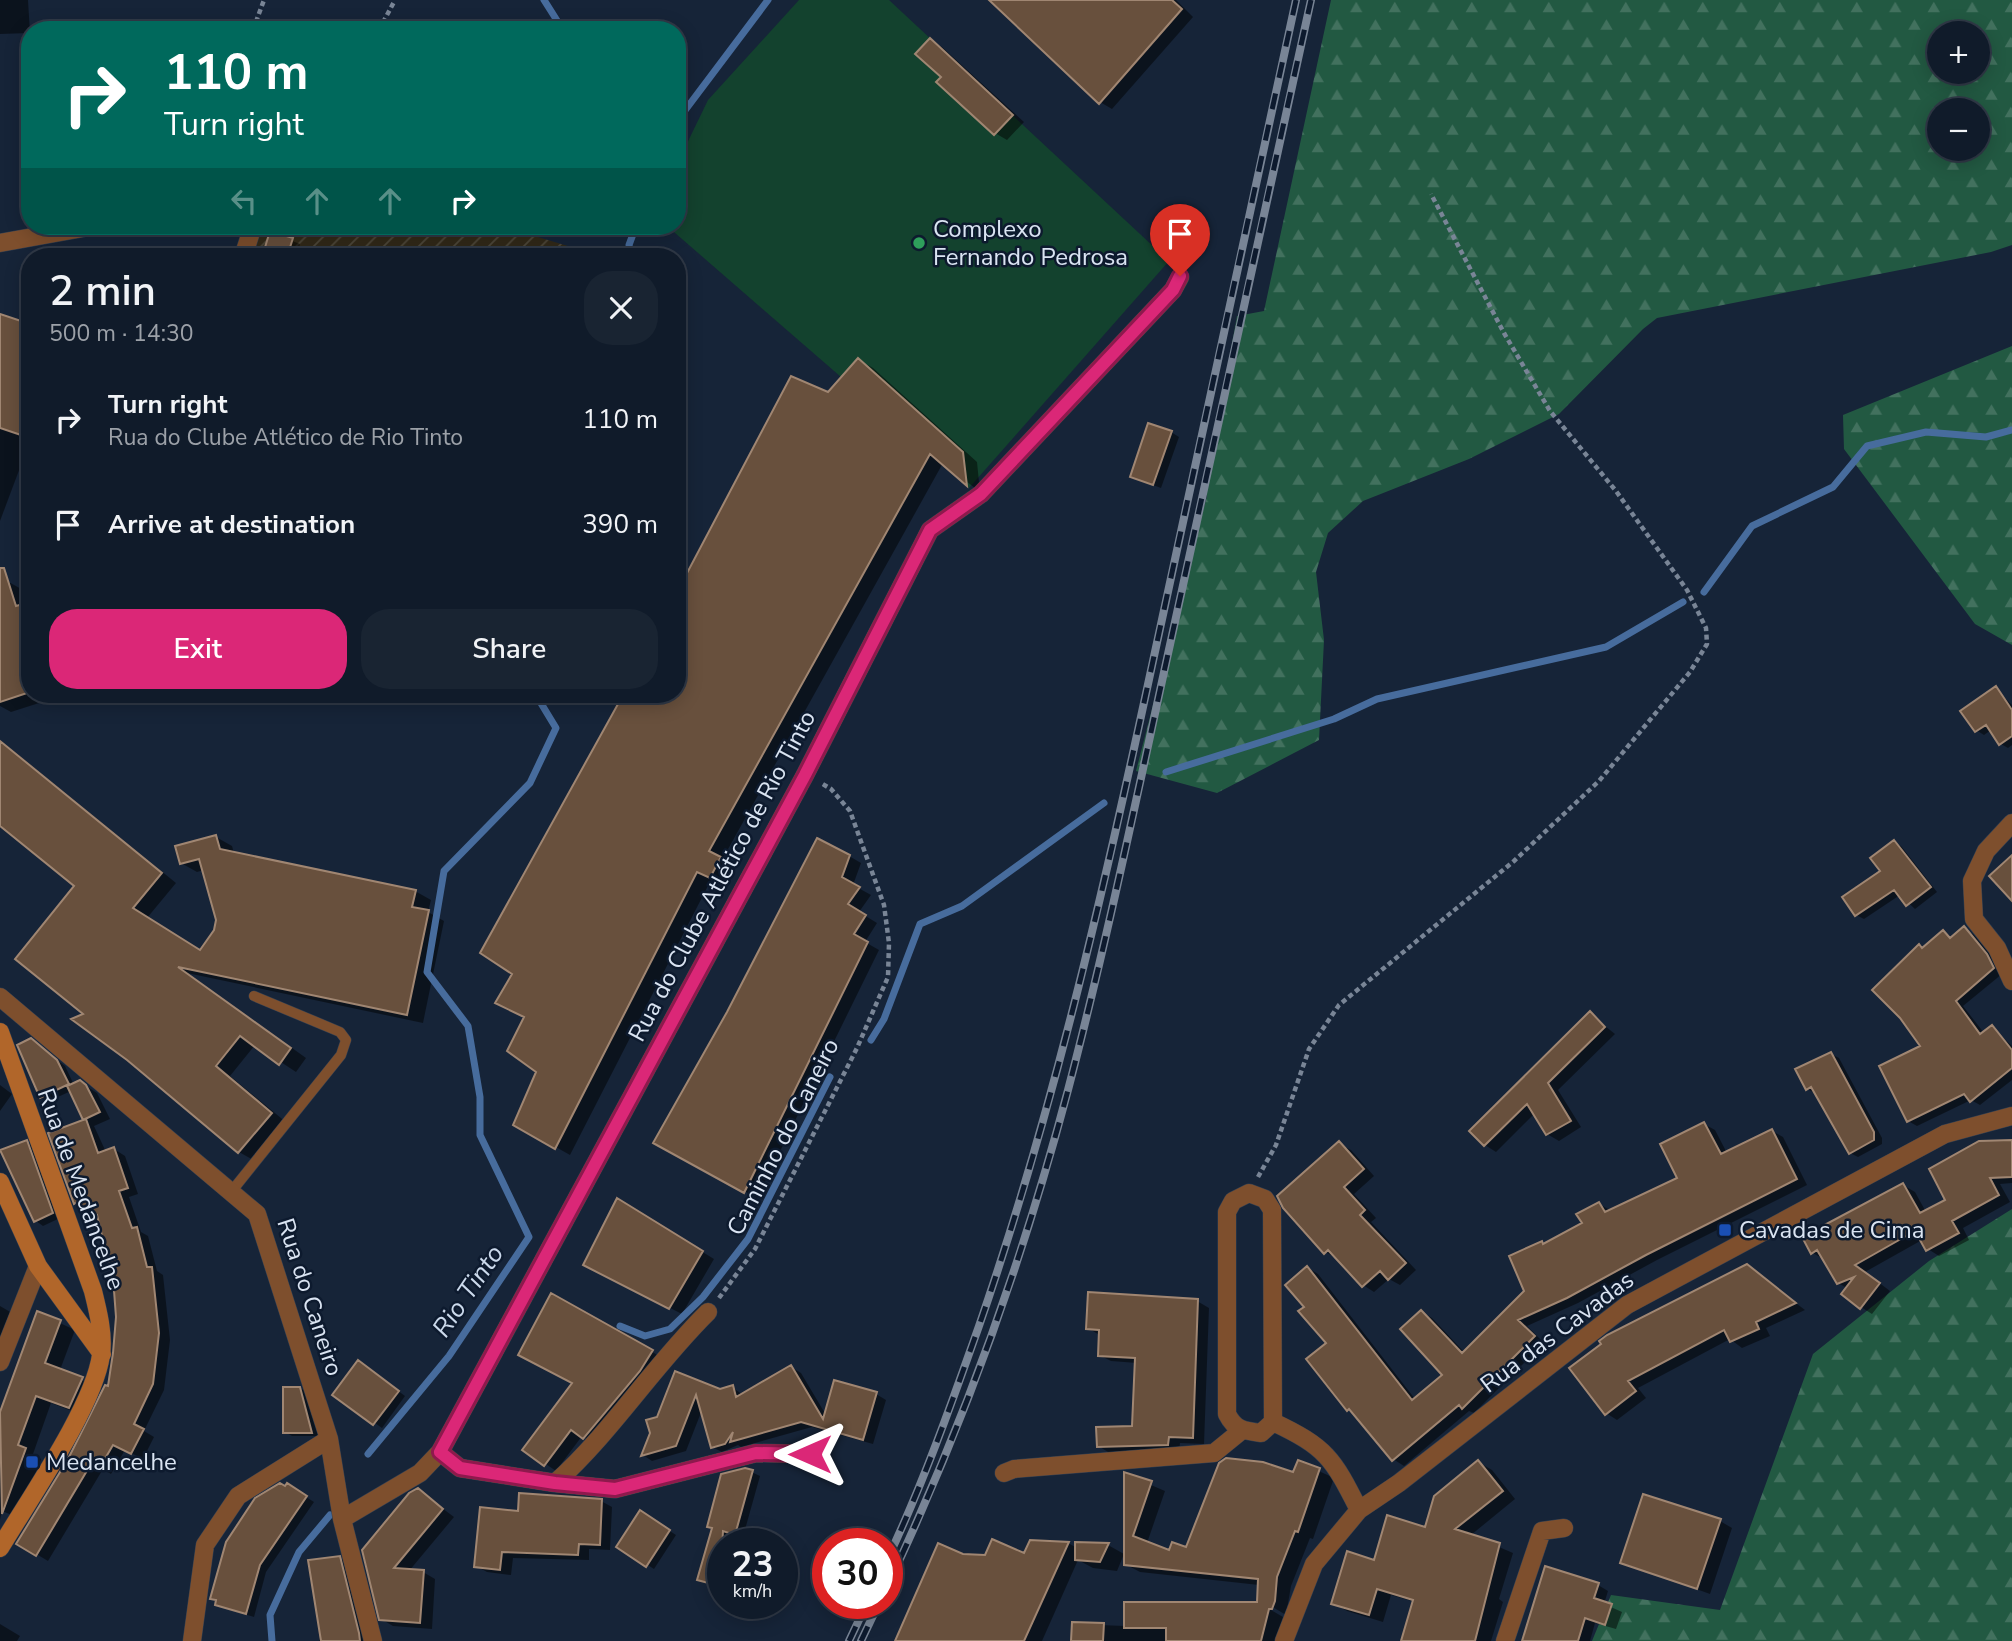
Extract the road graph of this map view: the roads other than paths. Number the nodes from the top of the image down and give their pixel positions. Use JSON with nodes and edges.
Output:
{"nodes":[{"id":1,"x":44,"y":235,"type":"edge"},
{"id":2,"x":0,"y":243,"type":"edge"},
{"id":3,"x":1180,"y":276,"type":"dead end"},
{"id":4,"x":2012,"y":823,"type":"edge"},
{"id":5,"x":2012,"y":981,"type":"edge"},
{"id":6,"x":254,"y":996,"type":"dead end"},
{"id":7,"x":0,"y":997,"type":"edge"},
{"id":8,"x":0,"y":1032,"type":"edge"},
{"id":9,"x":2012,"y":1116,"type":"edge"},
{"id":10,"x":0,"y":1182,"type":"edge"},
{"id":11,"x":231,"y":1192,"type":"junction"},
{"id":12,"x":38,"y":1266,"type":"junction"},
{"id":13,"x":708,"y":1312,"type":"road end"},
{"id":14,"x":102,"y":1354,"type":"junction"},
{"id":15,"x":0,"y":1362,"type":"edge"},
{"id":16,"x":1273,"y":1422,"type":"junction"},
{"id":17,"x":1241,"y":1431,"type":"junction"},
{"id":18,"x":330,"y":1439,"type":"junction"},
{"id":19,"x":440,"y":1452,"type":"junction"},
{"id":20,"x":810,"y":1454,"type":"dead end"},
{"id":21,"x":1004,"y":1473,"type":"dead end"},
{"id":22,"x":555,"y":1483,"type":"junction"},
{"id":23,"x":1359,"y":1510,"type":"junction"},
{"id":24,"x":342,"y":1519,"type":"junction"},
{"id":25,"x":1564,"y":1528,"type":"dead end"},
{"id":26,"x":0,"y":1548,"type":"edge"},
{"id":27,"x":192,"y":1641,"type":"edge"},
{"id":28,"x":373,"y":1641,"type":"edge"},
{"id":29,"x":1284,"y":1641,"type":"edge"},
{"id":30,"x":1505,"y":1641,"type":"edge"}],
"edges":[{"from":1,"to":2,"type":"street"},
{"from":3,"to":19,"type":"street","name":"Rua do Clube Atlético de Rio Tinto"},
{"from":4,"to":5,"type":"street"},
{"from":6,"to":11,"type":"lane"},
{"from":7,"to":11,"type":"street","name":"Rua do Caneiro"},
{"from":8,"to":14,"type":"street","name":"Rua de Medancelhe"},
{"from":9,"to":23,"type":"street","name":"Rua das Cavadas"},
{"from":10,"to":12,"type":"street"},
{"from":11,"to":18,"type":"street","name":"Rua do Caneiro"},
{"from":12,"to":14,"type":"street"},
{"from":12,"to":15,"type":"street"},
{"from":13,"to":22,"type":"street"},
{"from":14,"to":26,"type":"street","name":"Rua de Medancelhe"},
{"from":16,"to":17,"type":"street"},
{"from":16,"to":17,"type":"street"},
{"from":16,"to":23,"type":"street"},
{"from":17,"to":21,"type":"street"},
{"from":18,"to":24,"type":"street","name":"Rua do Caneiro"},
{"from":18,"to":27,"type":"street"},
{"from":19,"to":22,"type":"street"},
{"from":19,"to":24,"type":"street","name":"Rua do Clube Atlético de Rio Tinto"},
{"from":20,"to":22,"type":"street"},
{"from":23,"to":29,"type":"street","name":"Rua das Cavadas"},
{"from":24,"to":28,"type":"street","name":"Rua do Caneiro"},
{"from":25,"to":30,"type":"street"}]}
